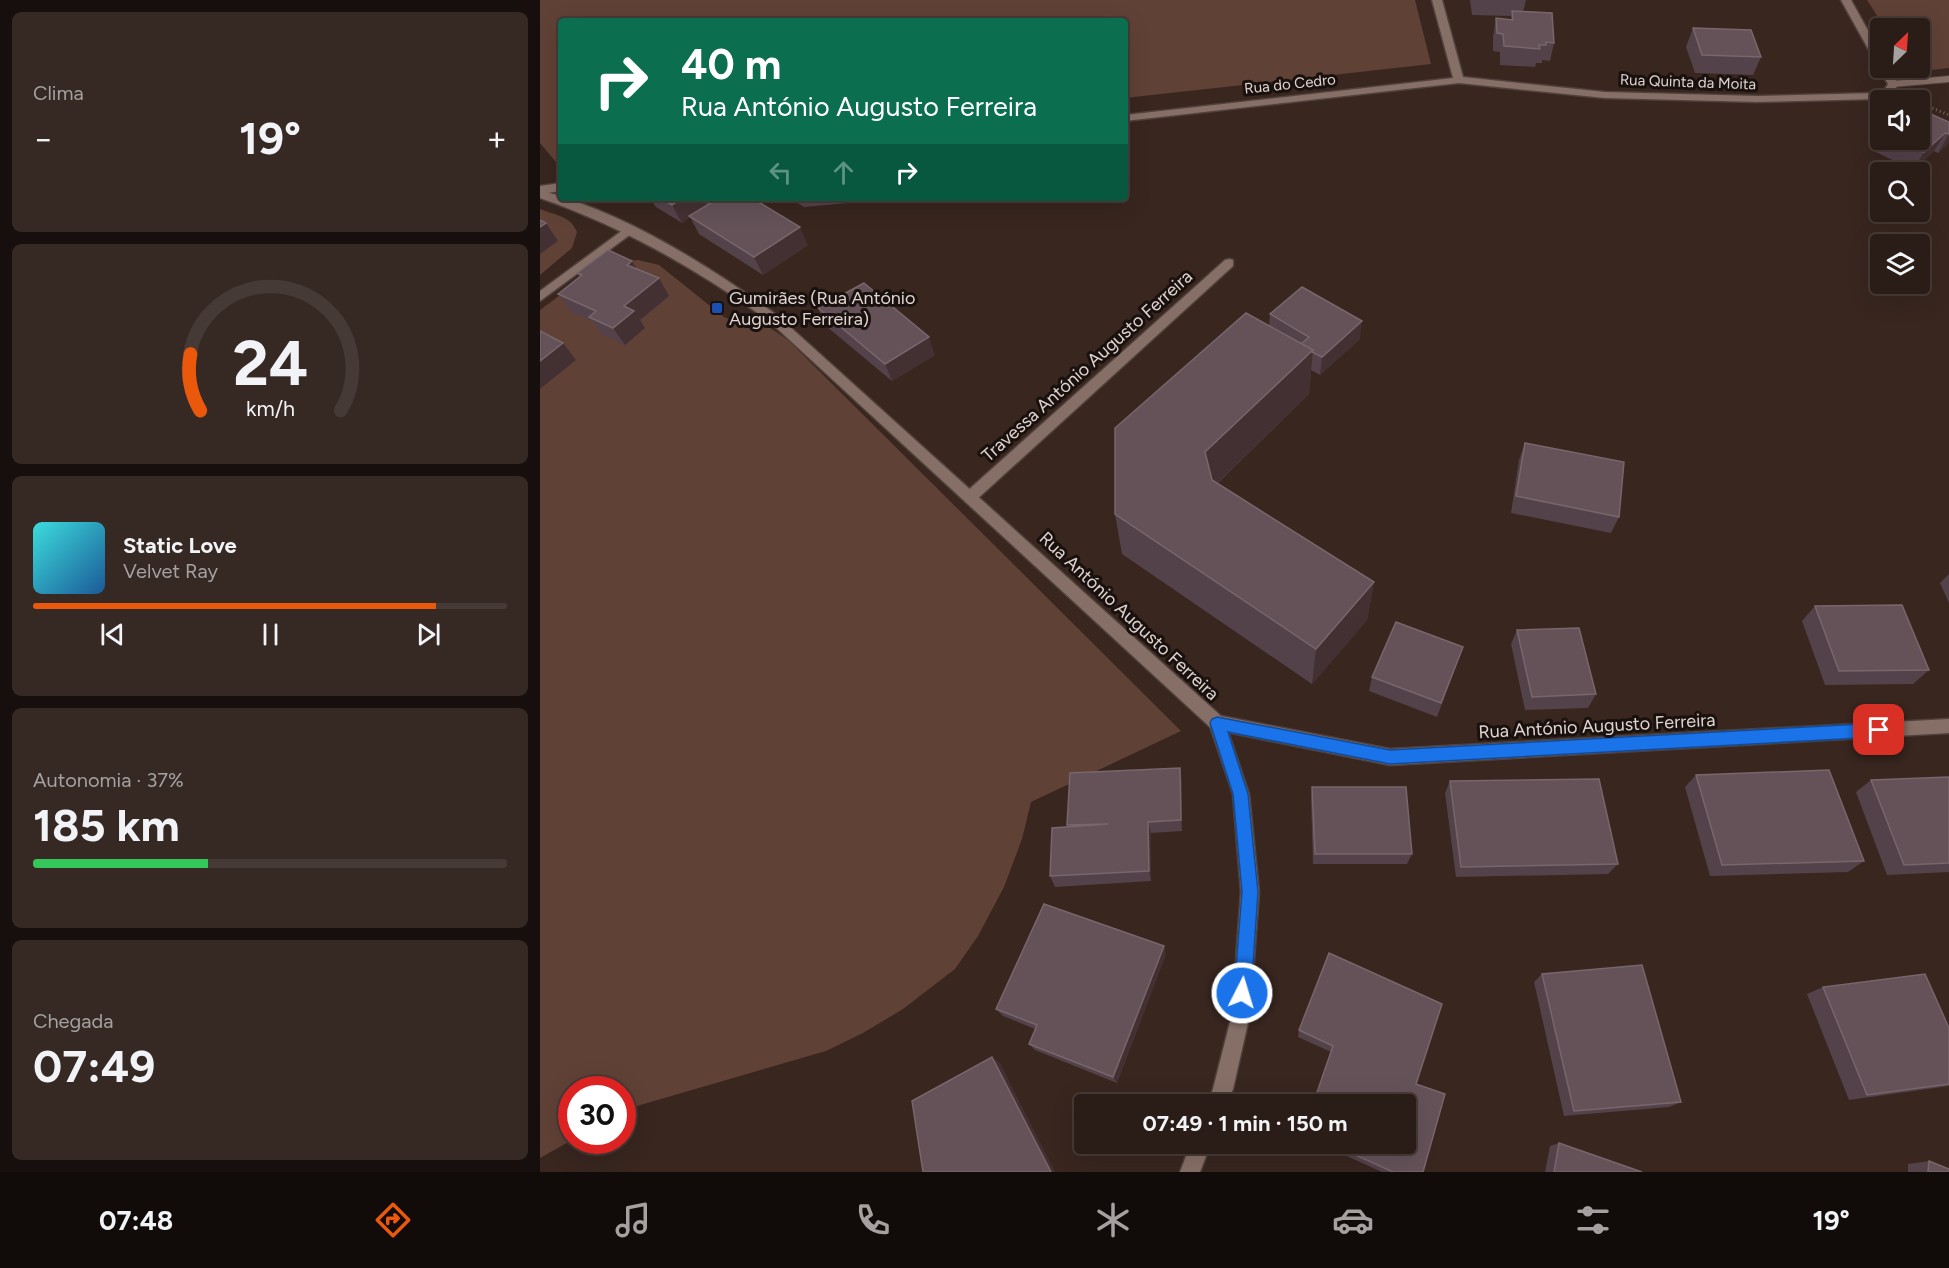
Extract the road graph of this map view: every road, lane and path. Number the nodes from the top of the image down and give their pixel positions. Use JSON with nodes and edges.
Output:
{"nodes":[{"id":1,"x":1437,"y":0,"type":"edge"},
{"id":2,"x":1846,"y":0,"type":"edge"},
{"id":3,"x":1870,"y":43,"type":"edge"},
{"id":4,"x":1890,"y":78,"type":"edge"},
{"id":5,"x":1949,"y":78,"type":"edge"},
{"id":6,"x":1459,"y":80,"type":"junction"},
{"id":7,"x":1893,"y":84,"type":"junction"},
{"id":8,"x":1930,"y":107,"type":"edge"},
{"id":9,"x":1949,"y":115,"type":"edge"},
{"id":10,"x":1128,"y":118,"type":"edge"},
{"id":11,"x":558,"y":188,"type":"edge"},
{"id":12,"x":540,"y":192,"type":"edge"},
{"id":13,"x":558,"y":199,"type":"edge"},
{"id":14,"x":562,"y":201,"type":"edge"},
{"id":15,"x":627,"y":231,"type":"junction"},
{"id":16,"x":1228,"y":263,"type":"dead end"},
{"id":17,"x":540,"y":297,"type":"edge"},
{"id":18,"x":970,"y":497,"type":"junction"},
{"id":19,"x":1217,"y":723,"type":"junction"},
{"id":20,"x":1949,"y":726,"type":"edge"},
{"id":21,"x":1221,"y":1094,"type":"edge"},
{"id":22,"x":1197,"y":1154,"type":"edge"},
{"id":23,"x":1190,"y":1172,"type":"edge"}],
"edges":[{"from":1,"to":6,"type":"street"},
{"from":2,"to":3,"type":"street"},
{"from":4,"to":7,"type":"street"},
{"from":5,"to":7,"type":"lane"},
{"from":6,"to":7,"type":"street","name":"Rua Quinta da Moita"},
{"from":6,"to":10,"type":"street","name":"Rua do Cedro"},
{"from":8,"to":9,"type":"path"},
{"from":11,"to":12,"type":"street"},
{"from":12,"to":13,"type":"street","name":"Rua António Augusto Ferreira"},
{"from":14,"to":15,"type":"street","name":"Rua António Augusto Ferreira"},
{"from":15,"to":17,"type":"street"},
{"from":15,"to":18,"type":"street","name":"Rua António Augusto Ferreira"},
{"from":16,"to":18,"type":"street","name":"Travessa António Augusto Ferreira"},
{"from":18,"to":19,"type":"street","name":"Rua António Augusto Ferreira"},
{"from":19,"to":20,"type":"street","name":"Rua António Augusto Ferreira"},
{"from":19,"to":21,"type":"street"},
{"from":22,"to":23,"type":"street"}]}
